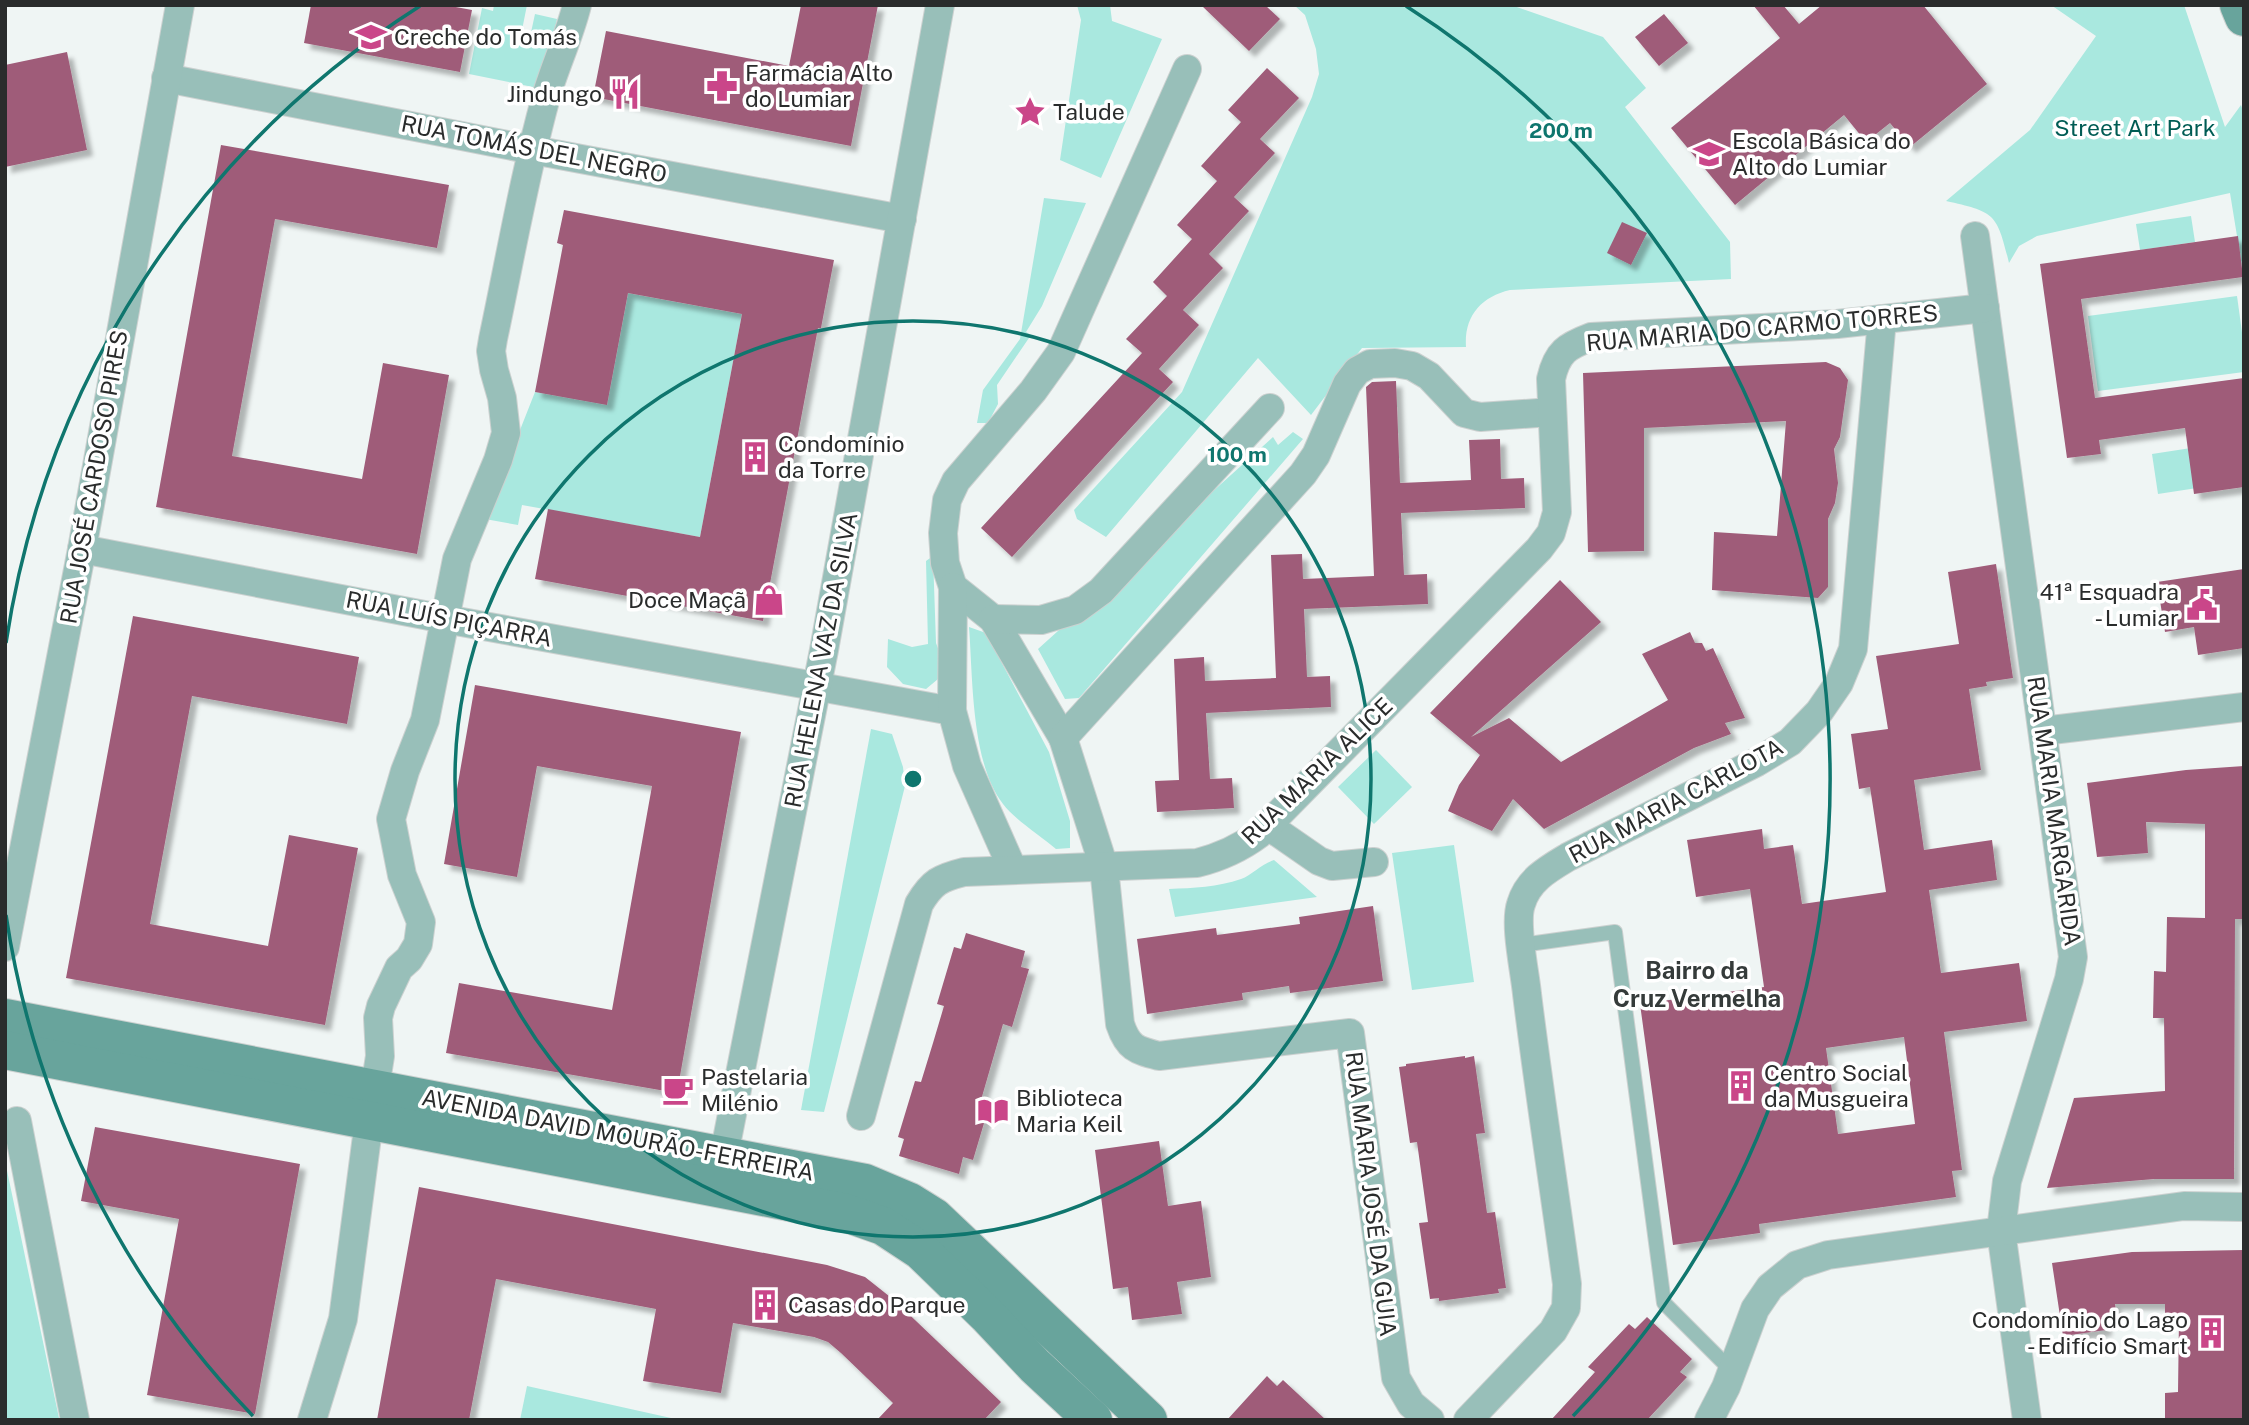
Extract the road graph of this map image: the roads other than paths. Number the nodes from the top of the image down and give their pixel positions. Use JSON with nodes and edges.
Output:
{"nodes":[{"id":1,"x":180,"y":5,"type":"edge"},
{"id":2,"x":577,"y":5,"type":"edge"},
{"id":3,"x":940,"y":5,"type":"edge"},
{"id":4,"x":2239,"y":5,"type":"edge"},
{"id":5,"x":2244,"y":17,"type":"edge"},
{"id":6,"x":1187,"y":69,"type":"dead end"},
{"id":7,"x":166,"y":78,"type":"junction"},
{"id":8,"x":533,"y":150,"type":"junction"},
{"id":9,"x":902,"y":219,"type":"junction"},
{"id":10,"x":1975,"y":236,"type":"dead end"},
{"id":11,"x":1985,"y":308,"type":"junction"},
{"id":12,"x":1882,"y":319,"type":"junction"},
{"id":13,"x":1270,"y":408,"type":"dead end"},
{"id":14,"x":1552,"y":412,"type":"junction"},
{"id":15,"x":82,"y":549,"type":"junction"},
{"id":16,"x":953,"y":587,"type":"junction"},
{"id":17,"x":445,"y":619,"type":"junction"},
{"id":18,"x":993,"y":619,"type":"junction"},
{"id":19,"x":817,"y":687,"type":"junction"},
{"id":20,"x":2244,"y":707,"type":"edge"},
{"id":21,"x":952,"y":712,"type":"junction"},
{"id":22,"x":2043,"y":731,"type":"junction"},
{"id":23,"x":1063,"y":738,"type":"junction"},
{"id":24,"x":1267,"y":825,"type":"junction"},
{"id":25,"x":1374,"y":862,"type":"dead end"},
{"id":26,"x":1104,"y":867,"type":"junction"},
{"id":27,"x":1013,"y":870,"type":"junction"},
{"id":28,"x":1521,"y":944,"type":"junction"},
{"id":29,"x":5,"y":947,"type":"edge"},
{"id":30,"x":5,"y":1018,"type":"edge"},
{"id":31,"x":5,"y":1050,"type":"edge"},
{"id":32,"x":372,"y":1105,"type":"junction"},
{"id":33,"x":861,"y":1116,"type":"dead end"},
{"id":34,"x":17,"y":1121,"type":"dead end"},
{"id":35,"x":721,"y":1172,"type":"junction"},
{"id":36,"x":2244,"y":1207,"type":"edge"},
{"id":37,"x":2001,"y":1231,"type":"junction"},
{"id":38,"x":1732,"y":1371,"type":"junction"},
{"id":39,"x":75,"y":1420,"type":"edge"},
{"id":40,"x":312,"y":1420,"type":"edge"},
{"id":41,"x":1093,"y":1420,"type":"edge"},
{"id":42,"x":1147,"y":1420,"type":"edge"},
{"id":43,"x":1430,"y":1420,"type":"edge"},
{"id":44,"x":1468,"y":1420,"type":"edge"},
{"id":45,"x":1709,"y":1420,"type":"edge"},
{"id":46,"x":2027,"y":1420,"type":"edge"}],
"edges":[{"from":1,"to":7,"type":"street","name":"RUA JOSÉ CARDOSO PIRES"},
{"from":2,"to":8,"type":"street"},
{"from":3,"to":9,"type":"street","name":"RUA HELENA VAZ DA SILVA"},
{"from":4,"to":5,"type":"street"},
{"from":6,"to":16,"type":"street"},
{"from":7,"to":8,"type":"street","name":"RUA TOMÁS DEL NEGRO"},
{"from":7,"to":15,"type":"street","name":"RUA JOSÉ CARDOSO PIRES"},
{"from":8,"to":9,"type":"street","name":"RUA TOMÁS DEL NEGRO"},
{"from":8,"to":17,"type":"street"},
{"from":9,"to":19,"type":"street","name":"RUA HELENA VAZ DA SILVA"},
{"from":10,"to":11,"type":"street","name":"RUA MARIA MARGARIDA"},
{"from":11,"to":12,"type":"street","name":"RUA MARIA DO CARMO TORRES"},
{"from":11,"to":22,"type":"street","name":"RUA MARIA MARGARIDA"},
{"from":12,"to":14,"type":"street","name":"RUA MARIA DO CARMO TORRES"},
{"from":12,"to":28,"type":"street","name":"RUA MARIA CARLOTA"},
{"from":13,"to":18,"type":"street"},
{"from":14,"to":23,"type":"street"},
{"from":14,"to":24,"type":"street","name":"RUA MARIA ALICE"},
{"from":15,"to":17,"type":"street","name":"RUA LUÍS PIÇARRA"},
{"from":15,"to":29,"type":"street","name":"RUA JOSÉ CARDOSO PIRES"},
{"from":16,"to":18,"type":"street"},
{"from":16,"to":21,"type":"street"},
{"from":17,"to":19,"type":"street","name":"RUA LUÍS PIÇARRA"},
{"from":17,"to":32,"type":"street"},
{"from":18,"to":23,"type":"street","name":"RUA MARIA JOSÉ DA GUIA"},
{"from":19,"to":21,"type":"street","name":"RUA LUÍS PIÇARRA"},
{"from":19,"to":35,"type":"street","name":"RUA HELENA VAZ DA SILVA"},
{"from":20,"to":22,"type":"street"},
{"from":21,"to":27,"type":"street"},
{"from":22,"to":37,"type":"street","name":"RUA MARIA MARGARIDA"},
{"from":23,"to":26,"type":"street","name":"RUA MARIA JOSÉ DA GUIA"},
{"from":24,"to":25,"type":"street"},
{"from":24,"to":26,"type":"street","name":"RUA MARIA ALICE"},
{"from":26,"to":27,"type":"street","name":"RUA MARIA ALICE"},
{"from":26,"to":43,"type":"street","name":"RUA MARIA JOSÉ DA GUIA"},
{"from":27,"to":33,"type":"street","name":"RUA MARIA ALICE"},
{"from":28,"to":38,"type":"lane"},
{"from":28,"to":44,"type":"street","name":"RUA MARIA CARLOTA"},
{"from":30,"to":32,"type":"street","name":"AVENIDA DAVID MOURÃO-FERREIRA"},
{"from":31,"to":32,"type":"street","name":"AVENIDA DAVID MOURÃO-FERREIRA"},
{"from":32,"to":35,"type":"street","name":"AVENIDA DAVID MOURÃO-FERREIRA"},
{"from":32,"to":40,"type":"street"},
{"from":34,"to":39,"type":"street"},
{"from":35,"to":41,"type":"street","name":"AVENIDA DAVID MOURÃO-FERREIRA"},
{"from":35,"to":42,"type":"street","name":"AVENIDA DAVID MOURÃO-FERREIRA"},
{"from":36,"to":37,"type":"street"},
{"from":37,"to":38,"type":"street"},
{"from":37,"to":46,"type":"street","name":"RUA MARIA MARGARIDA"},
{"from":38,"to":45,"type":"street"}]}
